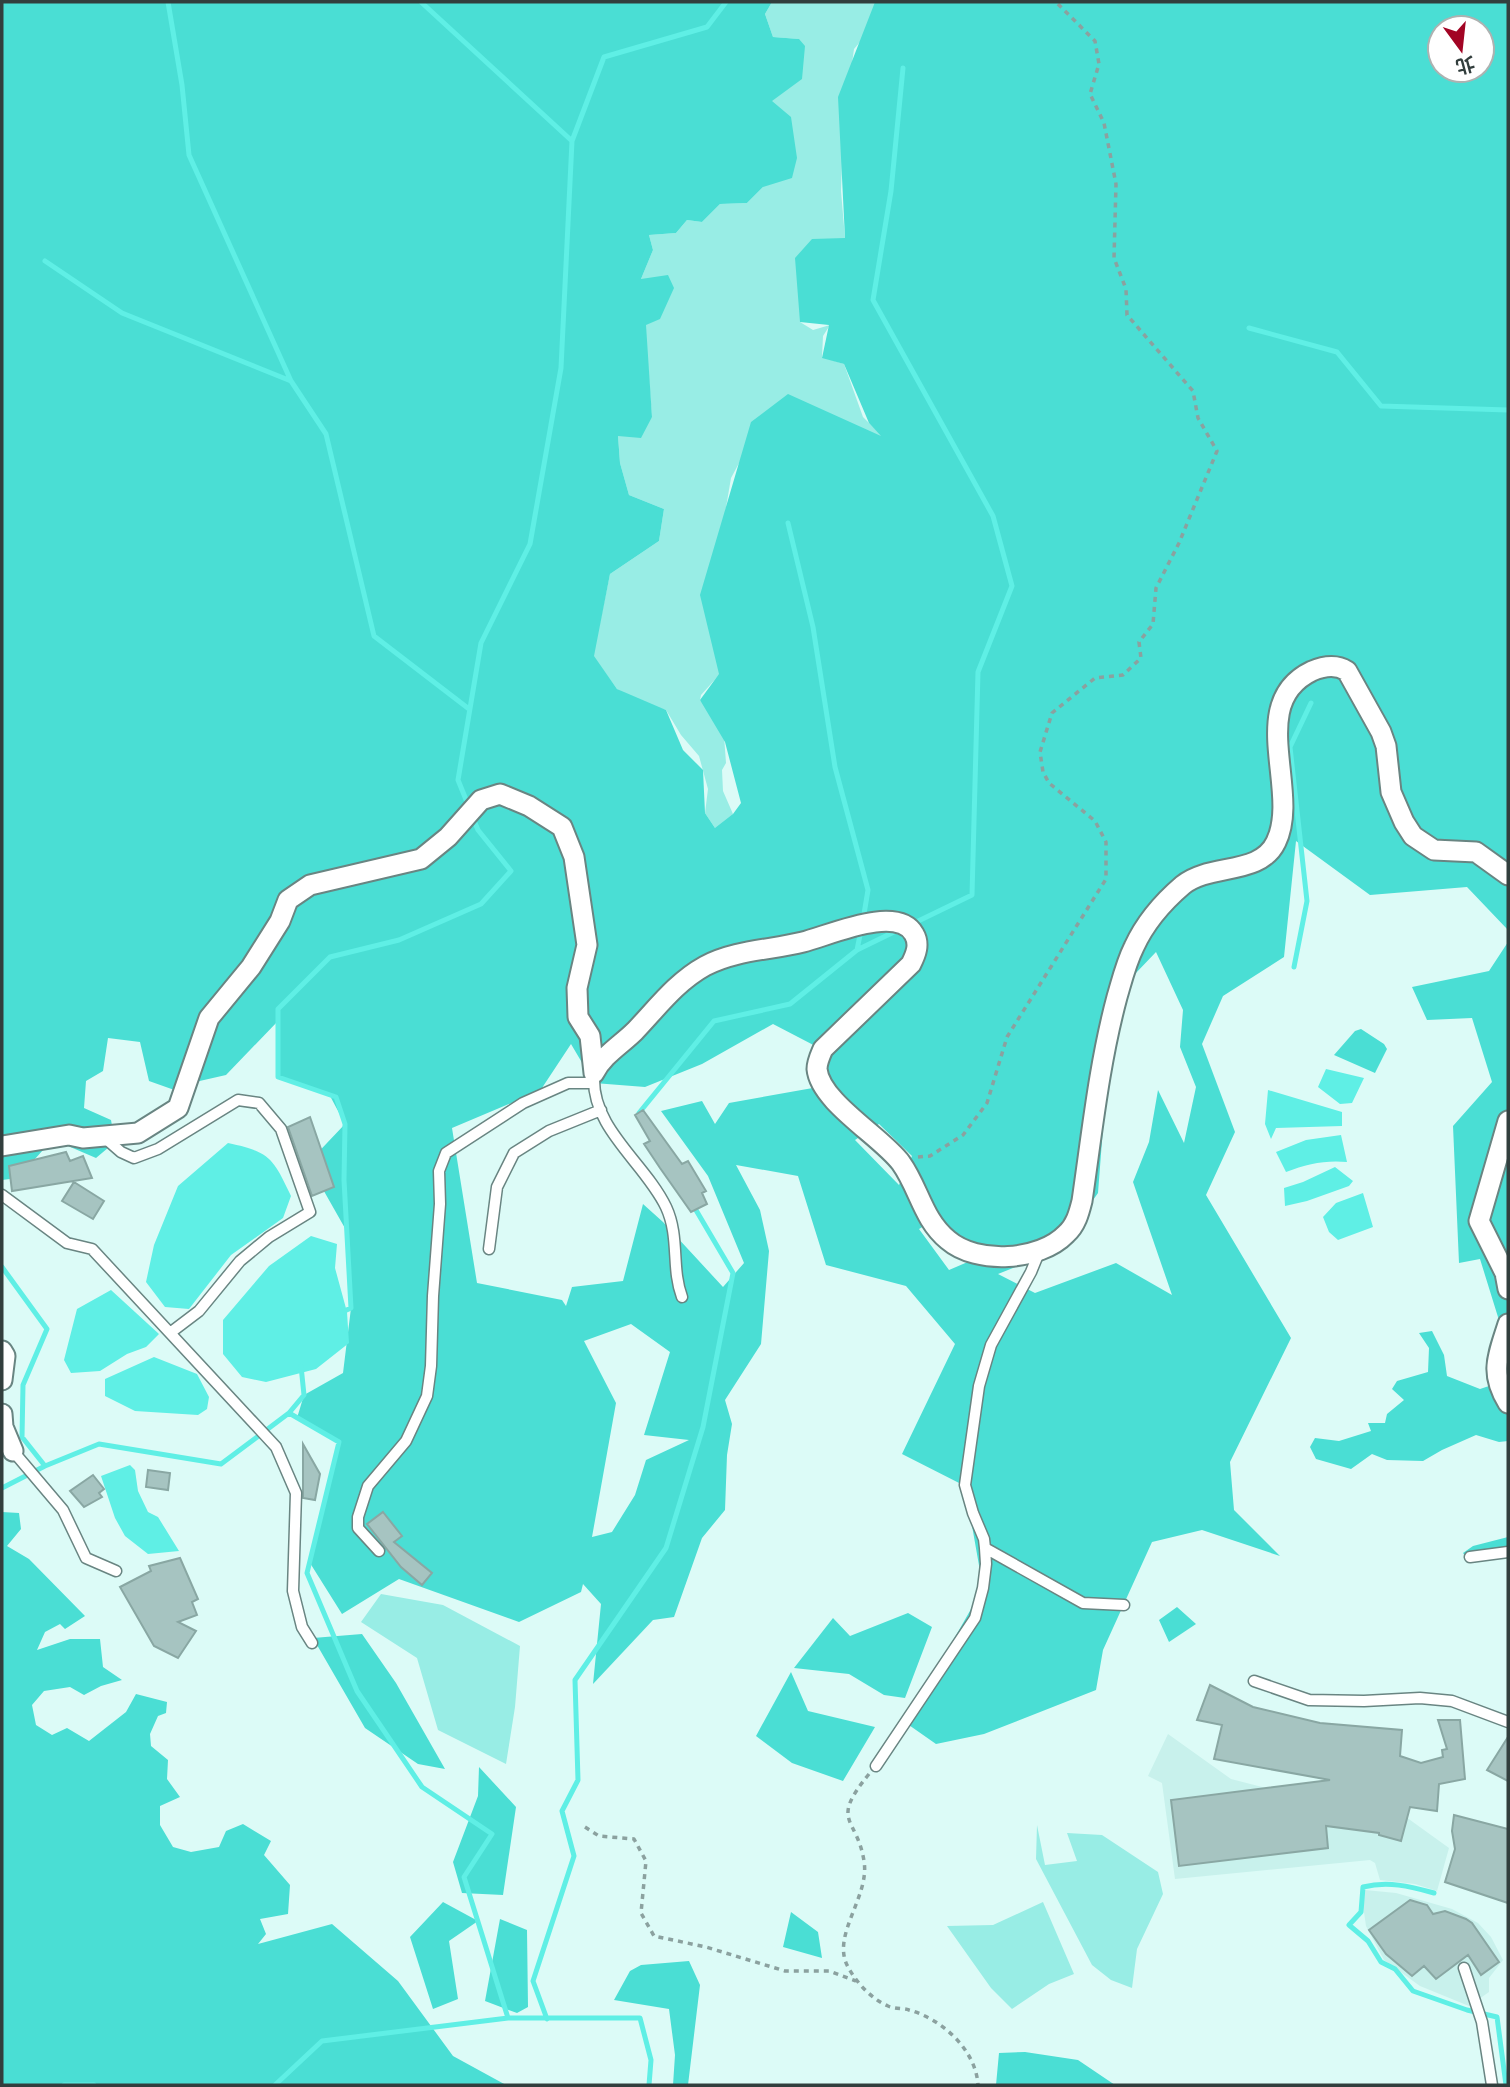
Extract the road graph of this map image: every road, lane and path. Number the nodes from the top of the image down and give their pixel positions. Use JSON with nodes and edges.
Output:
{"nodes":[{"id":1,"x":1056,"y":2,"type":"edge"},
{"id":2,"x":1508,"y":874,"type":"edge"},
{"id":3,"x":594,"y":1078,"type":"junction"},
{"id":4,"x":601,"y":1110,"type":"junction"},
{"id":5,"x":1508,"y":1121,"type":"edge"},
{"id":6,"x":103,"y":1136,"type":"junction"},
{"id":7,"x":2,"y":1146,"type":"edge"},
{"id":8,"x":897,"y":1159,"type":"junction"},
{"id":9,"x":2,"y":1195,"type":"edge"},
{"id":10,"x":489,"y":1249,"type":"dead end"},
{"id":11,"x":1040,"y":1250,"type":"junction"},
{"id":12,"x":1508,"y":1289,"type":"edge"},
{"id":13,"x":682,"y":1297,"type":"dead end"},
{"id":14,"x":1508,"y":1324,"type":"edge"},
{"id":15,"x":170,"y":1333,"type":"junction"},
{"id":16,"x":2,"y":1351,"type":"edge"},
{"id":17,"x":2,"y":1380,"type":"edge"},
{"id":18,"x":1508,"y":1403,"type":"edge"},
{"id":19,"x":2,"y":1415,"type":"edge"},
{"id":20,"x":13,"y":1451,"type":"joint"},
{"id":21,"x":985,"y":1548,"type":"junction"},
{"id":22,"x":379,"y":1551,"type":"dead end"},
{"id":23,"x":1508,"y":1552,"type":"edge"},
{"id":24,"x":1469,"y":1558,"type":"dead end"},
{"id":25,"x":116,"y":1571,"type":"dead end"},
{"id":26,"x":1124,"y":1605,"type":"dead end"},
{"id":27,"x":312,"y":1643,"type":"dead end"},
{"id":28,"x":1254,"y":1681,"type":"dead end"},
{"id":29,"x":1508,"y":1722,"type":"edge"},
{"id":30,"x":876,"y":1766,"type":"joint"},
{"id":31,"x":585,"y":1827,"type":"dead end"},
{"id":32,"x":1464,"y":1968,"type":"dead end"},
{"id":33,"x":858,"y":1982,"type":"junction"},
{"id":34,"x":978,"y":2085,"type":"edge"},
{"id":35,"x":1492,"y":2085,"type":"edge"}],
"edges":[{"from":1,"to":8,"type":"path"},
{"from":2,"to":11,"type":"street"},
{"from":3,"to":4,"type":"lane"},
{"from":3,"to":6,"type":"street"},
{"from":3,"to":8,"type":"street"},
{"from":3,"to":22,"type":"lane"},
{"from":4,"to":10,"type":"lane"},
{"from":4,"to":13,"type":"lane"},
{"from":5,"to":12,"type":"street"},
{"from":6,"to":7,"type":"street"},
{"from":6,"to":15,"type":"lane"},
{"from":8,"to":11,"type":"street"},
{"from":9,"to":15,"type":"lane"},
{"from":11,"to":21,"type":"lane"},
{"from":14,"to":18,"type":"street"},
{"from":15,"to":27,"type":"lane"},
{"from":16,"to":17,"type":"street"},
{"from":19,"to":20,"type":"street"},
{"from":20,"to":25,"type":"lane"},
{"from":21,"to":26,"type":"lane"},
{"from":21,"to":30,"type":"lane"},
{"from":23,"to":24,"type":"lane"},
{"from":28,"to":29,"type":"lane"},
{"from":30,"to":33,"type":"path"},
{"from":31,"to":33,"type":"path"},
{"from":32,"to":35,"type":"lane"},
{"from":33,"to":34,"type":"path"}]}
